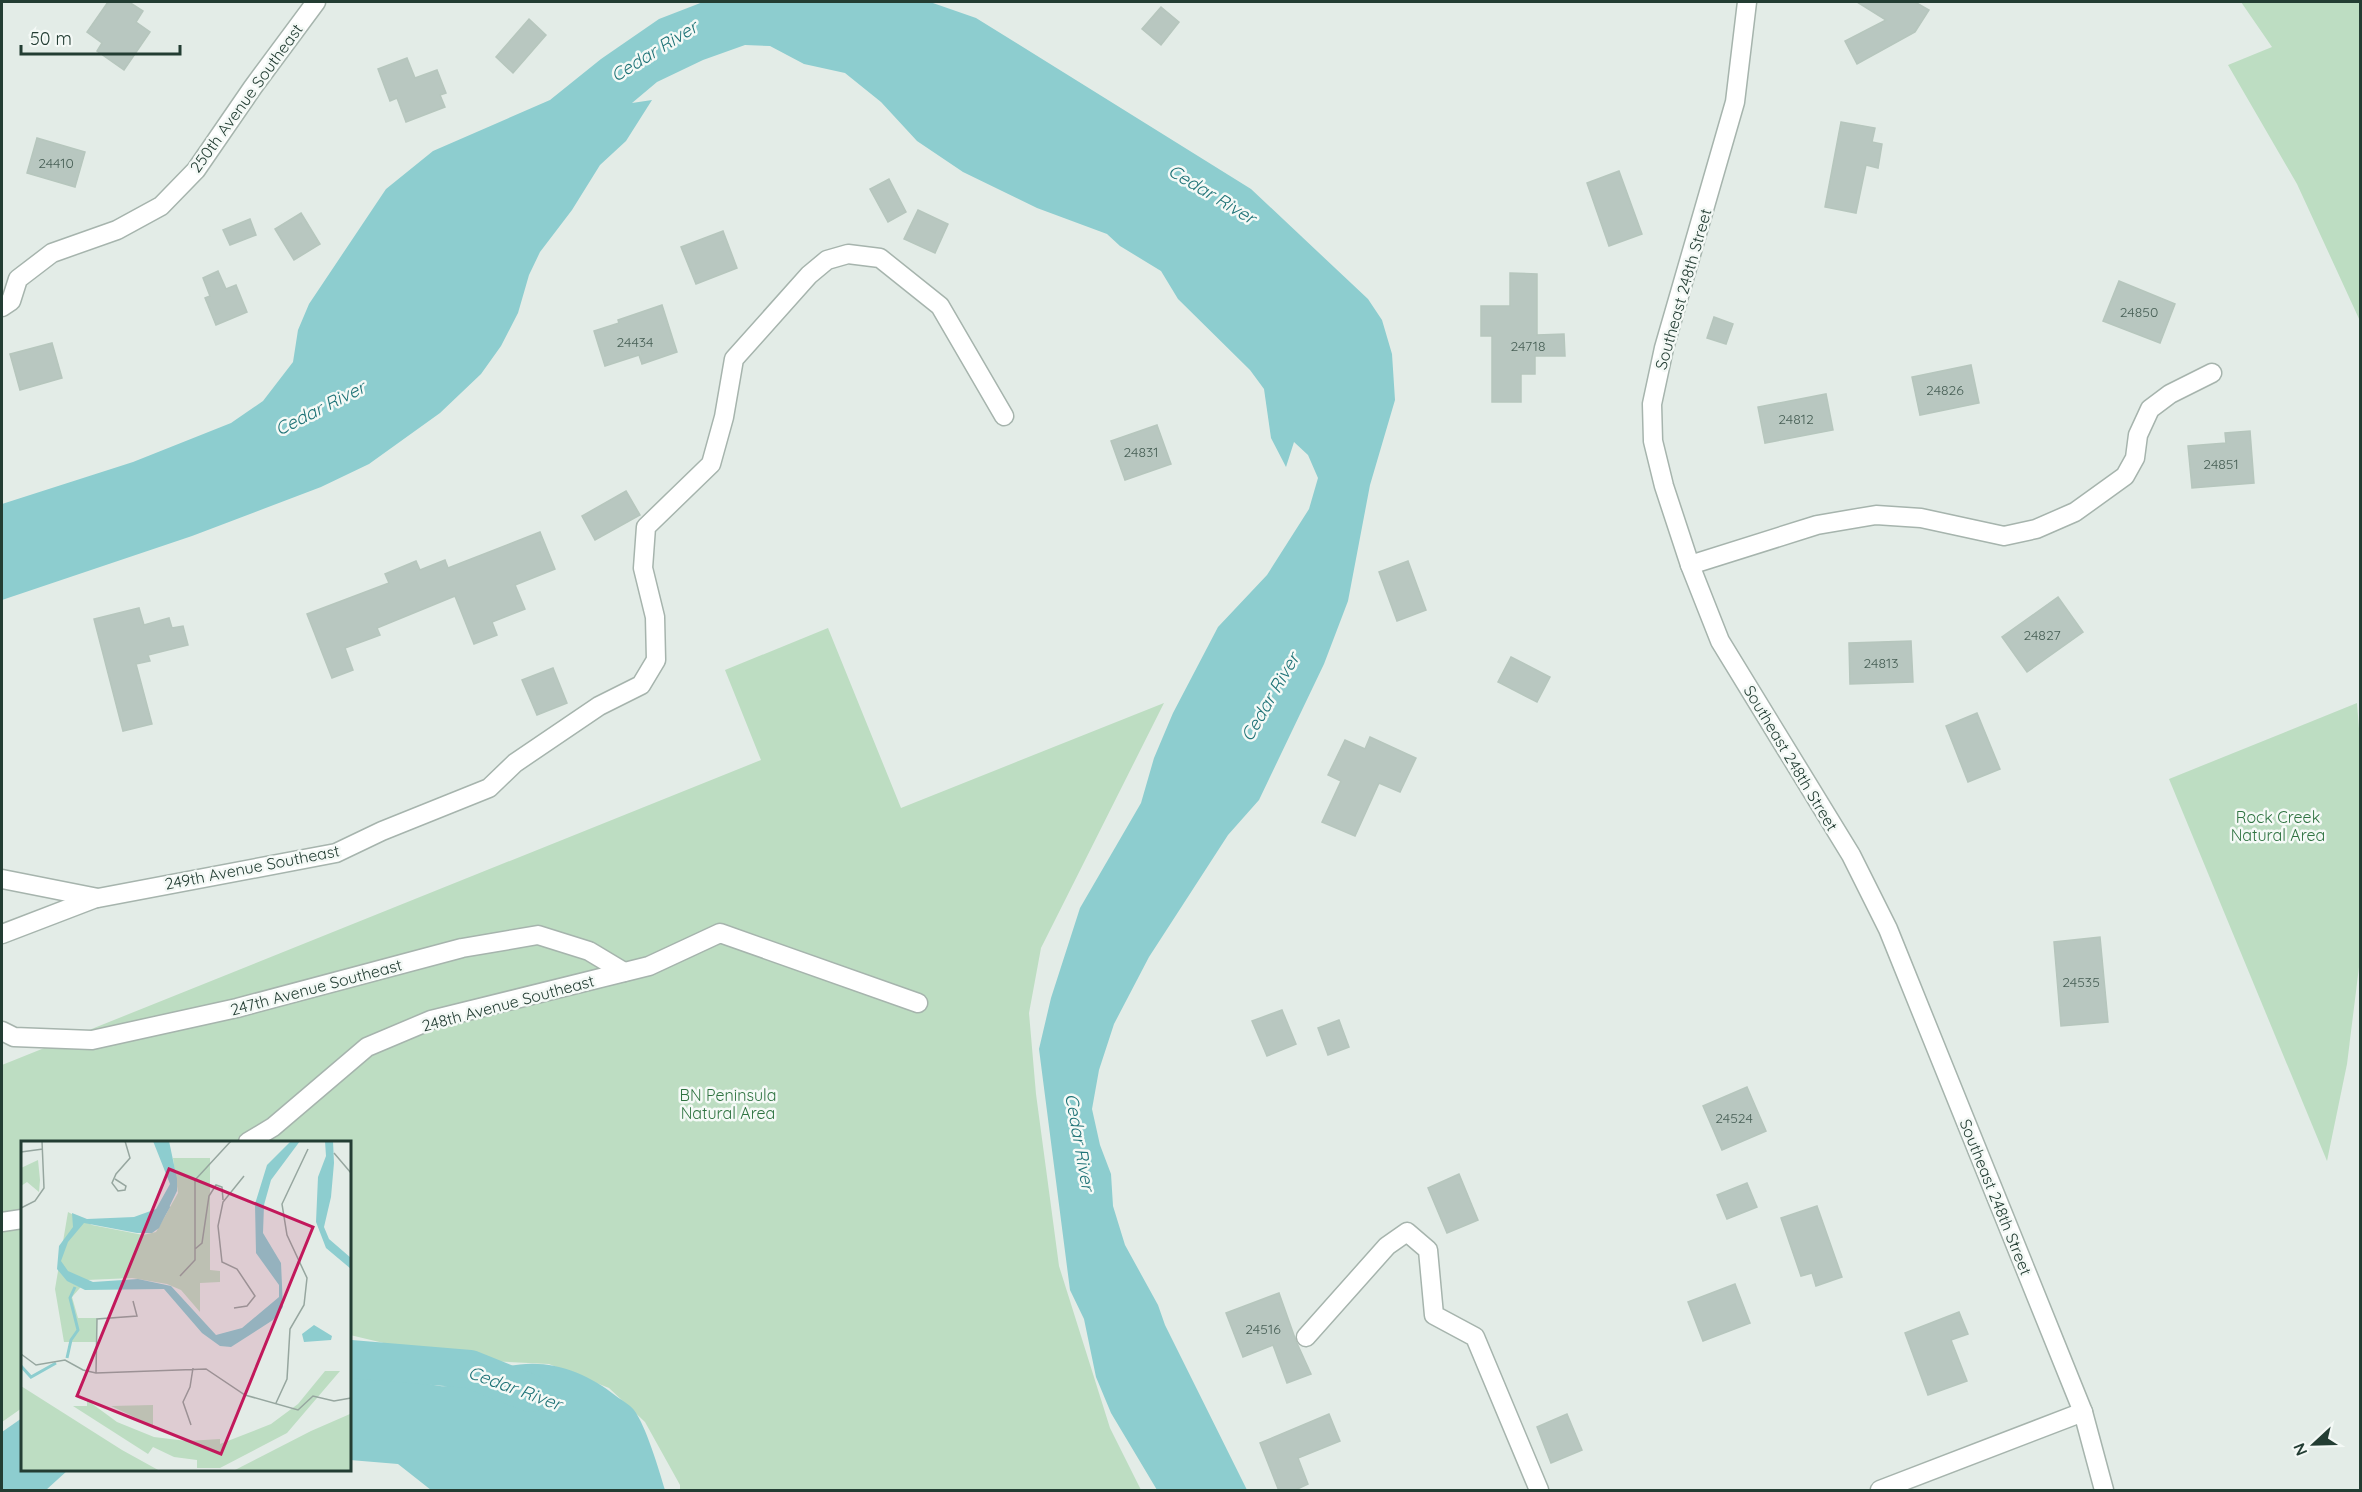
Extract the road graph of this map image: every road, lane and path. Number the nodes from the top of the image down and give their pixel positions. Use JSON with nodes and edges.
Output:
{"nodes":[{"id":1,"x":316,"y":2,"type":"edge"},
{"id":2,"x":1746,"y":2,"type":"edge"},
{"id":3,"x":2,"y":307,"type":"edge"},
{"id":4,"x":2212,"y":373,"type":"dead end"},
{"id":5,"x":1004,"y":416,"type":"dead end"},
{"id":6,"x":1690,"y":565,"type":"junction"},
{"id":7,"x":2,"y":879,"type":"edge"},
{"id":8,"x":98,"y":898,"type":"junction"},
{"id":9,"x":2,"y":934,"type":"edge"},
{"id":10,"x":624,"y":972,"type":"junction"},
{"id":11,"x":918,"y":1004,"type":"dead end"},
{"id":12,"x":2,"y":1031,"type":"edge"},
{"id":13,"x":251,"y":1141,"type":"edge"},
{"id":14,"x":21,"y":1219,"type":"edge"},
{"id":15,"x":2,"y":1222,"type":"edge"},
{"id":16,"x":1306,"y":1337,"type":"dead end"},
{"id":17,"x":2083,"y":1412,"type":"junction"},
{"id":18,"x":1539,"y":1491,"type":"edge"},
{"id":19,"x":1880,"y":1491,"type":"edge"},
{"id":20,"x":2104,"y":1491,"type":"edge"}],
"edges":[{"from":1,"to":3,"type":"street","name":"250th Avenue Southeast"},
{"from":2,"to":6,"type":"street","name":"Southeast 248th Street"},
{"from":4,"to":6,"type":"street"},
{"from":5,"to":8,"type":"street","name":"249th Avenue Southeast"},
{"from":6,"to":17,"type":"street","name":"Southeast 248th Street"},
{"from":7,"to":8,"type":"street","name":"249th Avenue Southeast"},
{"from":8,"to":9,"type":"street"},
{"from":10,"to":11,"type":"street","name":"248th Avenue Southeast"},
{"from":10,"to":12,"type":"street","name":"247th Avenue Southeast"},
{"from":10,"to":13,"type":"street","name":"248th Avenue Southeast"},
{"from":14,"to":15,"type":"street"},
{"from":16,"to":18,"type":"street"},
{"from":17,"to":19,"type":"street"},
{"from":17,"to":20,"type":"street","name":"Southeast 248th Street"}]}
